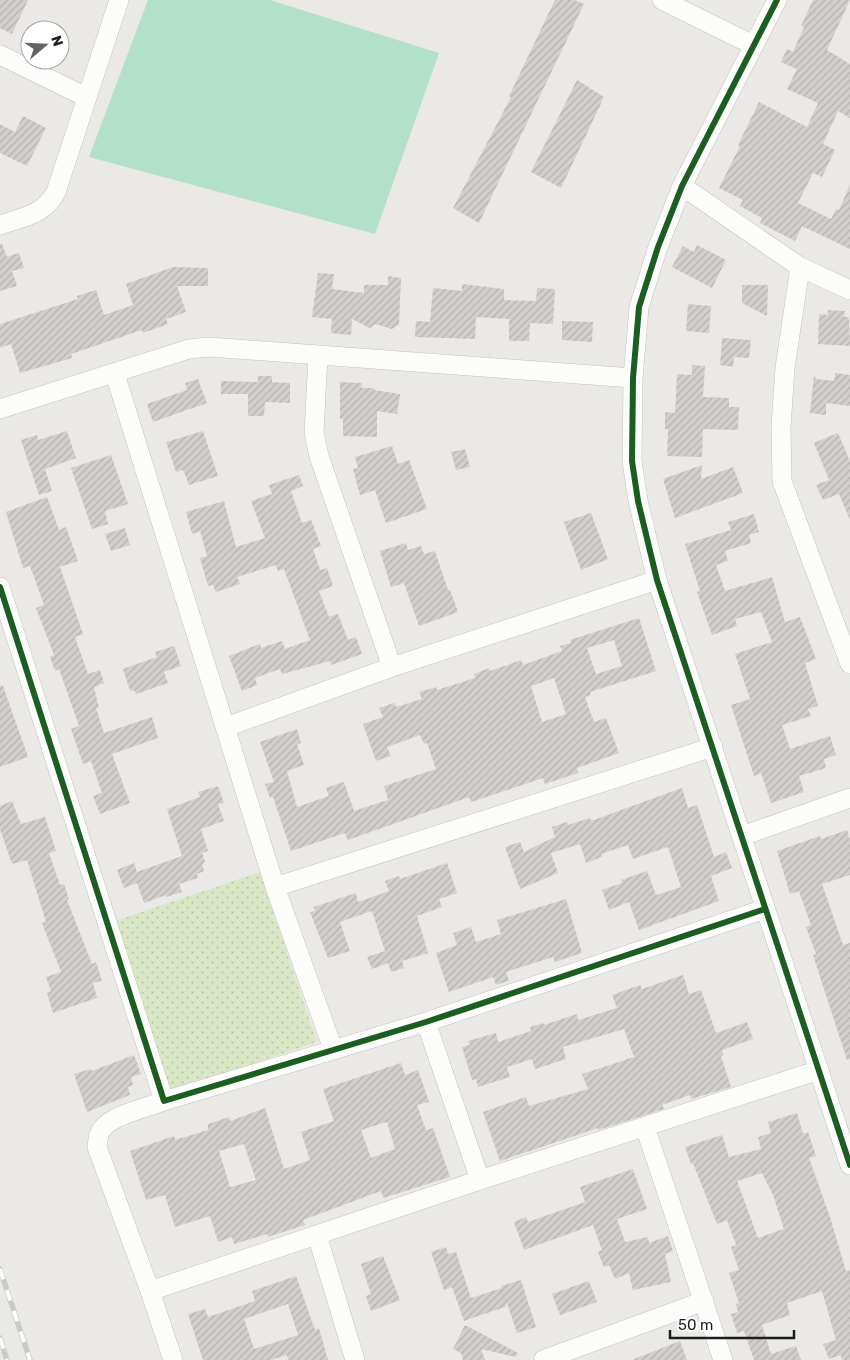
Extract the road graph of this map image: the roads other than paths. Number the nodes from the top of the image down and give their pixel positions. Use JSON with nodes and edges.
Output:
{"nodes":[{"id":1,"x":119,"y":0,"type":"edge"},
{"id":2,"x":662,"y":0,"type":"edge"},
{"id":3,"x":777,"y":0,"type":"edge"},
{"id":4,"x":753,"y":45,"type":"junction"},
{"id":5,"x":0,"y":55,"type":"edge"},
{"id":6,"x":86,"y":97,"type":"junction"},
{"id":7,"x":682,"y":186,"type":"junction"},
{"id":8,"x":0,"y":225,"type":"edge"},
{"id":9,"x":800,"y":267,"type":"junction"},
{"id":10,"x":850,"y":290,"type":"edge"},
{"id":11,"x":318,"y":356,"type":"junction"},
{"id":12,"x":114,"y":374,"type":"junction"},
{"id":13,"x":633,"y":378,"type":"junction"},
{"id":14,"x":0,"y":409,"type":"edge"},
{"id":15,"x":657,"y":580,"type":"junction"},
{"id":16,"x":0,"y":587,"type":"edge"},
{"id":17,"x":850,"y":664,"type":"edge"},
{"id":18,"x":392,"y":667,"type":"junction"},
{"id":19,"x":226,"y":727,"type":"junction"},
{"id":20,"x":713,"y":747,"type":"junction"},
{"id":21,"x":850,"y":798,"type":"edge"},
{"id":22,"x":742,"y":836,"type":"junction"},
{"id":23,"x":275,"y":887,"type":"junction"},
{"id":24,"x":765,"y":909,"type":"junction"},
{"id":25,"x":426,"y":1022,"type":"junction"},
{"id":26,"x":332,"y":1049,"type":"junction"},
{"id":27,"x":819,"y":1070,"type":"junction"},
{"id":28,"x":164,"y":1101,"type":"junction"},
{"id":29,"x":645,"y":1127,"type":"junction"},
{"id":30,"x":850,"y":1165,"type":"edge"},
{"id":31,"x":480,"y":1180,"type":"junction"},
{"id":32,"x":317,"y":1235,"type":"junction"},
{"id":33,"x":150,"y":1291,"type":"junction"},
{"id":34,"x":704,"y":1301,"type":"junction"},
{"id":35,"x":173,"y":1360,"type":"edge"},
{"id":36,"x":356,"y":1360,"type":"edge"},
{"id":37,"x":543,"y":1360,"type":"edge"},
{"id":38,"x":723,"y":1360,"type":"edge"}],
"edges":[{"from":1,"to":6,"type":"street"},
{"from":2,"to":4,"type":"street"},
{"from":3,"to":4,"type":"street"},
{"from":4,"to":7,"type":"street"},
{"from":5,"to":6,"type":"street"},
{"from":6,"to":8,"type":"street"},
{"from":7,"to":9,"type":"street"},
{"from":7,"to":13,"type":"street"},
{"from":9,"to":10,"type":"street"},
{"from":9,"to":17,"type":"street"},
{"from":11,"to":12,"type":"street"},
{"from":11,"to":13,"type":"street"},
{"from":11,"to":18,"type":"street"},
{"from":12,"to":14,"type":"street"},
{"from":12,"to":19,"type":"street"},
{"from":13,"to":15,"type":"street"},
{"from":15,"to":18,"type":"street"},
{"from":15,"to":20,"type":"street"},
{"from":16,"to":28,"type":"street"},
{"from":18,"to":19,"type":"street"},
{"from":19,"to":23,"type":"street"},
{"from":20,"to":22,"type":"street"},
{"from":20,"to":23,"type":"street"},
{"from":21,"to":22,"type":"street"},
{"from":22,"to":24,"type":"street"},
{"from":23,"to":26,"type":"street"},
{"from":24,"to":25,"type":"street"},
{"from":24,"to":27,"type":"street"},
{"from":25,"to":26,"type":"street"},
{"from":25,"to":31,"type":"street"},
{"from":26,"to":28,"type":"street"},
{"from":27,"to":29,"type":"street"},
{"from":27,"to":30,"type":"street"},
{"from":28,"to":33,"type":"street"},
{"from":29,"to":31,"type":"street"},
{"from":29,"to":34,"type":"street"},
{"from":31,"to":32,"type":"street"},
{"from":32,"to":33,"type":"street"},
{"from":32,"to":36,"type":"street"},
{"from":33,"to":35,"type":"street"},
{"from":34,"to":37,"type":"street"},
{"from":34,"to":38,"type":"street"}]}
